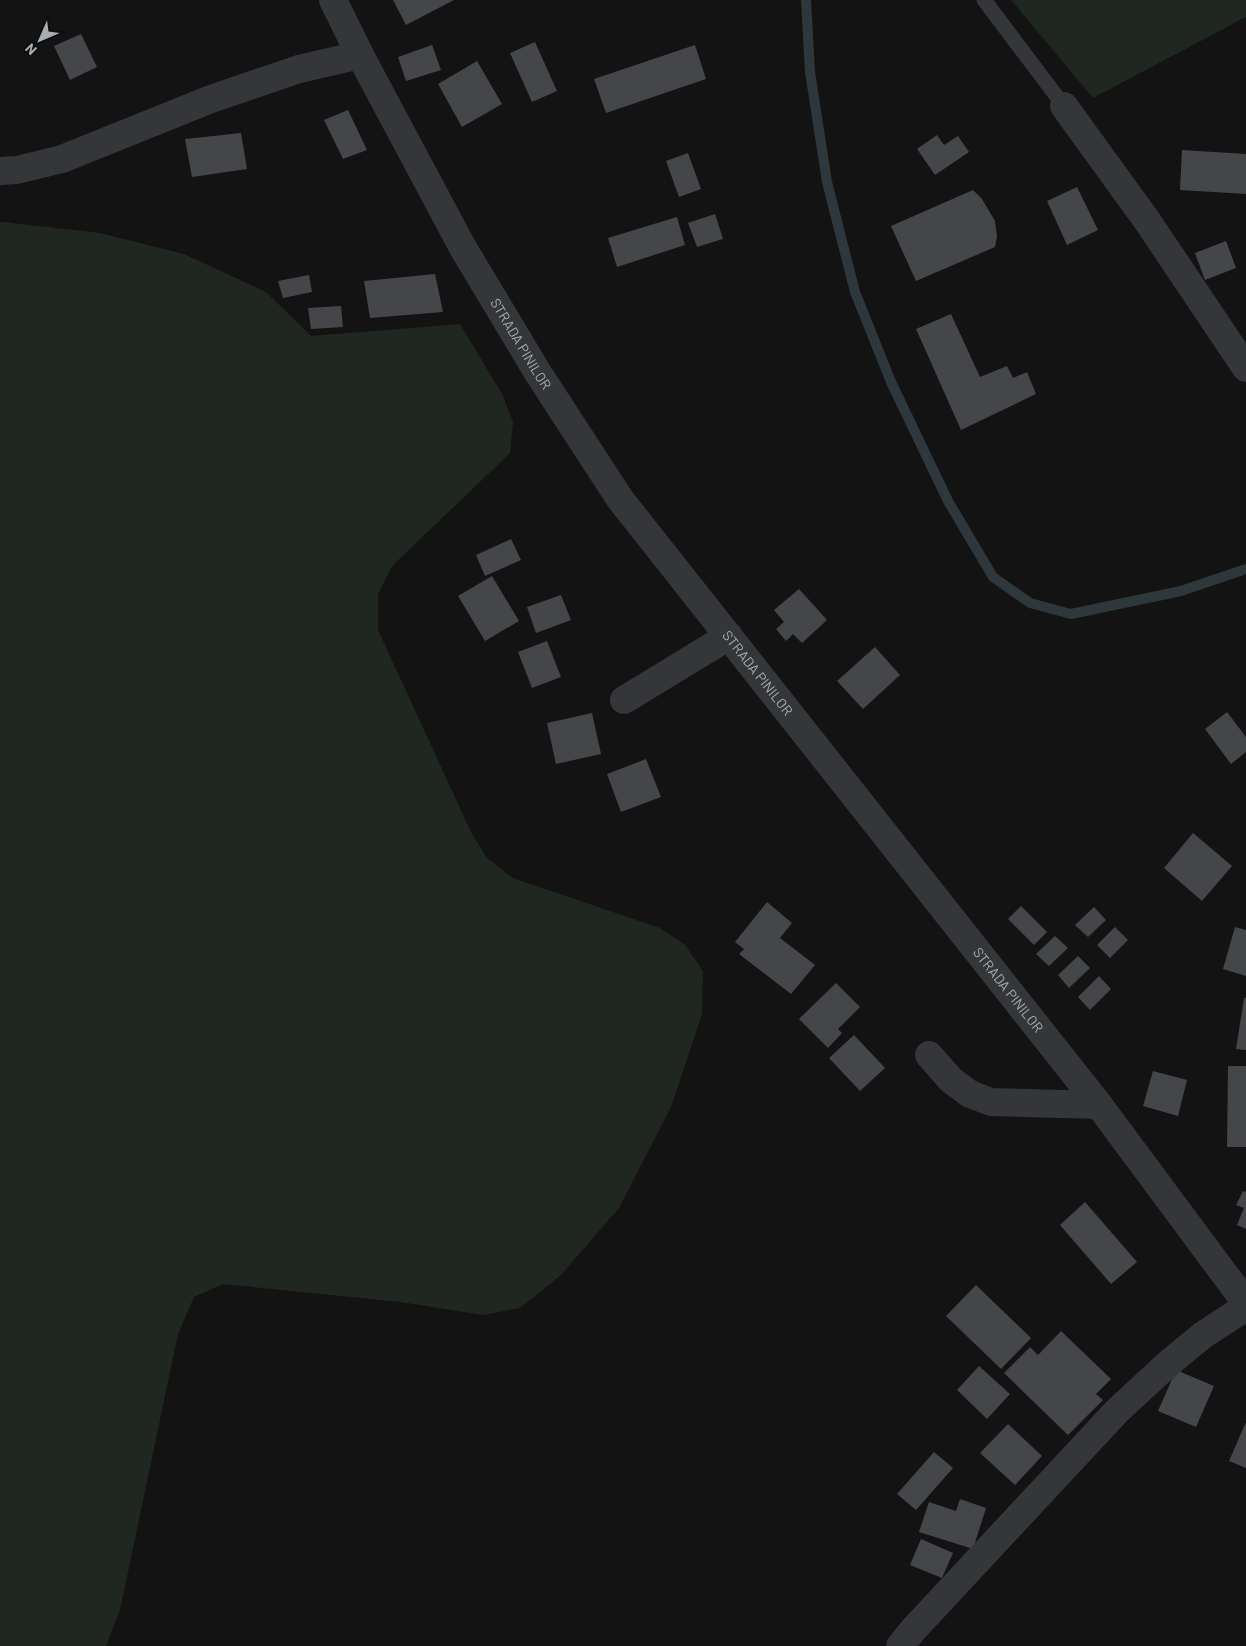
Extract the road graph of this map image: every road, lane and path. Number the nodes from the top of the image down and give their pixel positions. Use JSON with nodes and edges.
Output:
{"nodes":[{"id":1,"x":333,"y":0,"type":"edge"},
{"id":2,"x":984,"y":0,"type":"edge"},
{"id":3,"x":360,"y":55,"type":"junction"},
{"id":4,"x":1064,"y":106,"type":"joint"},
{"id":5,"x":0,"y":171,"type":"edge"},
{"id":6,"x":1246,"y":368,"type":"edge"},
{"id":7,"x":729,"y":636,"type":"junction"},
{"id":8,"x":624,"y":700,"type":"dead end"},
{"id":9,"x":929,"y":1055,"type":"dead end"},
{"id":10,"x":1099,"y":1105,"type":"junction"},
{"id":11,"x":1246,"y":1303,"type":"edge"},
{"id":12,"x":1246,"y":1307,"type":"edge"},
{"id":13,"x":900,"y":1646,"type":"edge"}],
"edges":[{"from":1,"to":3,"type":"street","name":"STRADA PINILOR"},
{"from":2,"to":4,"type":"lane"},
{"from":3,"to":5,"type":"street"},
{"from":3,"to":7,"type":"street","name":"STRADA PINILOR"},
{"from":4,"to":6,"type":"street"},
{"from":7,"to":8,"type":"street"},
{"from":7,"to":10,"type":"street","name":"STRADA PINILOR"},
{"from":9,"to":10,"type":"street"},
{"from":10,"to":11,"type":"street","name":"STRADA PINILOR"},
{"from":12,"to":13,"type":"street"}]}
